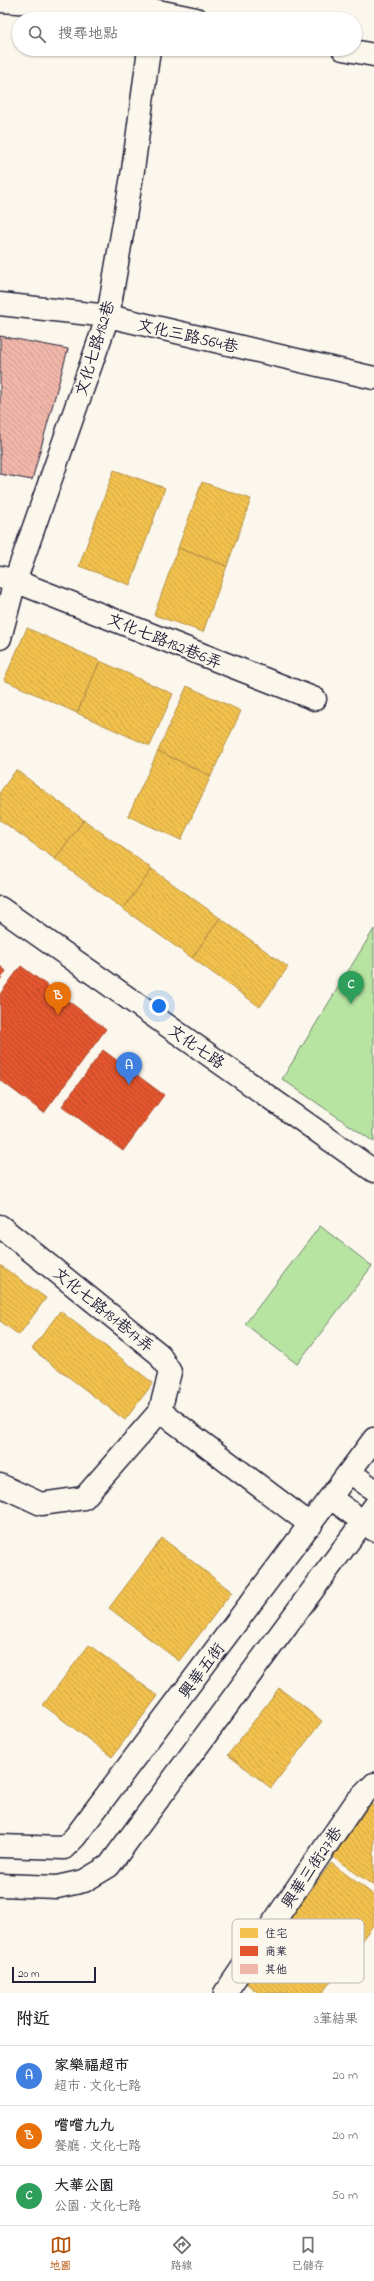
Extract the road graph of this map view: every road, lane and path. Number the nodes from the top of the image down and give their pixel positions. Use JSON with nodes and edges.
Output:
{"nodes":[{"id":1,"x":0,"y":1,"type":"edge"},
{"id":2,"x":153,"y":10,"type":"edge"},
{"id":3,"x":362,"y":53,"type":"edge"},
{"id":4,"x":374,"y":55,"type":"edge"},
{"id":5,"x":148,"y":56,"type":"edge"},
{"id":6,"x":0,"y":304,"type":"edge"},
{"id":7,"x":108,"y":316,"type":"junction"},
{"id":8,"x":374,"y":378,"type":"edge"},
{"id":9,"x":8,"y":579,"type":"edge"},
{"id":10,"x":0,"y":638,"type":"edge"},
{"id":11,"x":315,"y":699,"type":"dead end"},
{"id":12,"x":0,"y":908,"type":"edge"},
{"id":13,"x":374,"y":1171,"type":"edge"},
{"id":14,"x":0,"y":1226,"type":"edge"},
{"id":15,"x":160,"y":1411,"type":"junction"},
{"id":16,"x":374,"y":1439,"type":"edge"},
{"id":17,"x":350,"y":1472,"type":"junction"},
{"id":18,"x":0,"y":1485,"type":"edge"},
{"id":19,"x":374,"y":1490,"type":"edge"},
{"id":20,"x":331,"y":1498,"type":"junction"},
{"id":21,"x":370,"y":1520,"type":"edge"},
{"id":22,"x":311,"y":1525,"type":"junction"},
{"id":23,"x":374,"y":1784,"type":"edge"},
{"id":24,"x":0,"y":1846,"type":"edge"},
{"id":25,"x":0,"y":1885,"type":"edge"},
{"id":26,"x":276,"y":1919,"type":"edge"},
{"id":27,"x":232,"y":1983,"type":"edge"},
{"id":28,"x":225,"y":1993,"type":"edge"}],
"edges":[{"from":1,"to":2,"type":"street"},
{"from":3,"to":4,"type":"street"},
{"from":5,"to":7,"type":"street","name":"文化七路182巷"},
{"from":6,"to":7,"type":"street","name":"文化三路564巷"},
{"from":7,"to":8,"type":"street","name":"文化三路564巷"},
{"from":7,"to":9,"type":"street","name":"文化七路182巷"},
{"from":9,"to":10,"type":"street","name":"文化七路182巷"},
{"from":9,"to":11,"type":"street","name":"文化七路182巷6弄"},
{"from":12,"to":13,"type":"street","name":"文化七路"},
{"from":14,"to":15,"type":"street","name":"文化七路181巷17弄"},
{"from":15,"to":18,"type":"street"},
{"from":15,"to":22,"type":"street"},
{"from":16,"to":17,"type":"street","name":"興華五街"},
{"from":17,"to":19,"type":"street"},
{"from":17,"to":20,"type":"street","name":"興華五街"},
{"from":20,"to":21,"type":"street"},
{"from":20,"to":22,"type":"street","name":"興華五街"},
{"from":21,"to":25,"type":"street"},
{"from":22,"to":24,"type":"street","name":"興華五街"},
{"from":23,"to":26,"type":"street","name":"興華三街27巷"},
{"from":27,"to":28,"type":"street","name":"興華三街27巷"}]}
